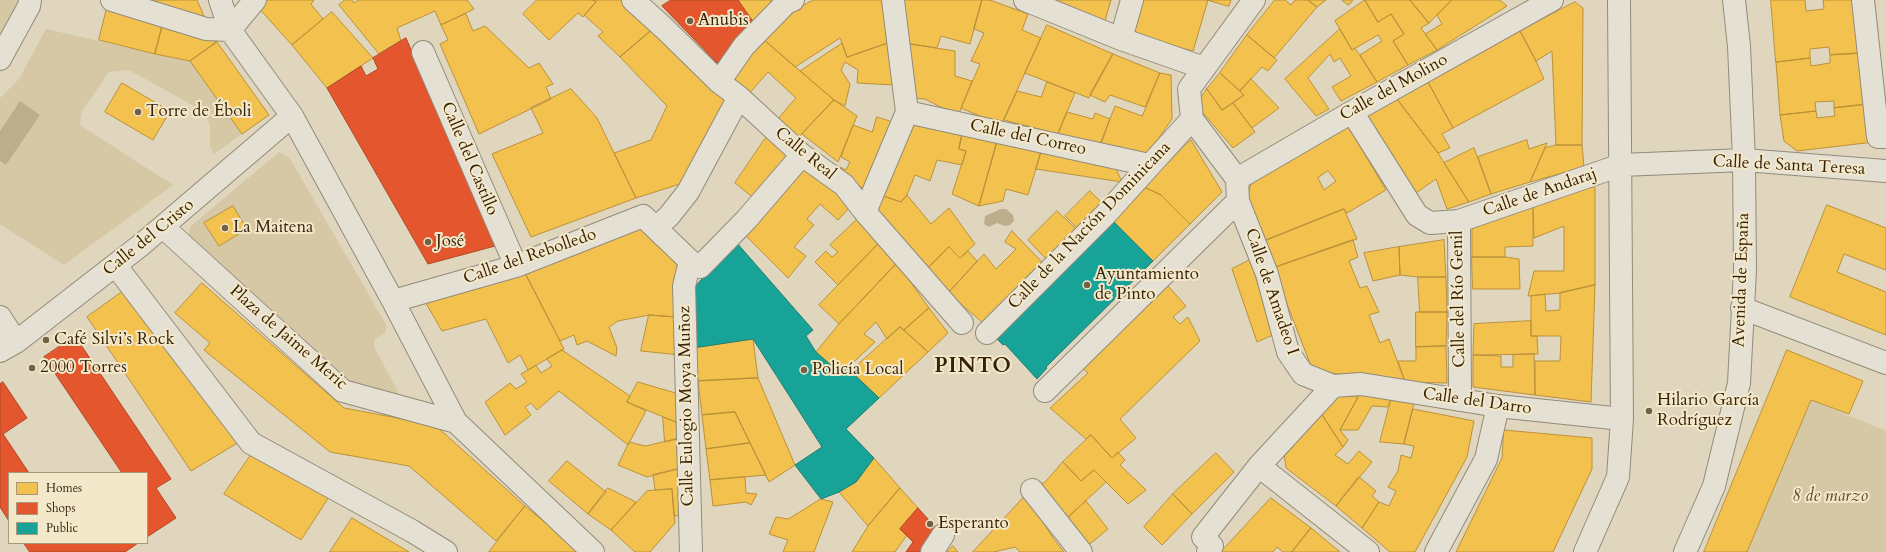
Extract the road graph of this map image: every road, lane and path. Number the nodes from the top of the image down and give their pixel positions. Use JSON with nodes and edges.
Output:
{"nodes":[{"id":1,"x":30,"y":0,"type":"edge"},
{"id":2,"x":112,"y":0,"type":"edge"},
{"id":3,"x":220,"y":0,"type":"edge"},
{"id":4,"x":255,"y":0,"type":"edge"},
{"id":5,"x":633,"y":0,"type":"edge"},
{"id":6,"x":793,"y":0,"type":"edge"},
{"id":7,"x":893,"y":0,"type":"edge"},
{"id":8,"x":1027,"y":0,"type":"edge"},
{"id":9,"x":1132,"y":0,"type":"edge"},
{"id":10,"x":1254,"y":0,"type":"edge"},
{"id":11,"x":1619,"y":0,"type":"edge"},
{"id":12,"x":1734,"y":0,"type":"edge"},
{"id":13,"x":1863,"y":0,"type":"edge"},
{"id":14,"x":1536,"y":3,"type":"edge"},
{"id":15,"x":230,"y":30,"type":"junction"},
{"id":16,"x":1121,"y":39,"type":"junction"},
{"id":17,"x":423,"y":52,"type":"dead end"},
{"id":18,"x":0,"y":59,"type":"edge"},
{"id":19,"x":1204,"y":68,"type":"junction"},
{"id":20,"x":719,"y":82,"type":"junction"},
{"id":21,"x":739,"y":97,"type":"junction"},
{"id":22,"x":907,"y":112,"type":"junction"},
{"id":23,"x":1352,"y":112,"type":"junction"},
{"id":24,"x":292,"y":116,"type":"junction"},
{"id":25,"x":1192,"y":119,"type":"junction"},
{"id":26,"x":1886,"y":137,"type":"edge"},
{"id":27,"x":802,"y":155,"type":"junction"},
{"id":28,"x":1744,"y":160,"type":"junction"},
{"id":29,"x":1149,"y":165,"type":"junction"},
{"id":30,"x":1621,"y":165,"type":"junction"},
{"id":31,"x":1886,"y":172,"type":"edge"},
{"id":32,"x":1237,"y":179,"type":"junction"},
{"id":33,"x":1238,"y":201,"type":"junction"},
{"id":34,"x":865,"y":212,"type":"junction"},
{"id":35,"x":1458,"y":221,"type":"junction"},
{"id":36,"x":650,"y":222,"type":"junction"},
{"id":37,"x":163,"y":228,"type":"junction"},
{"id":38,"x":695,"y":264,"type":"junction"},
{"id":39,"x":116,"y":266,"type":"junction"},
{"id":40,"x":516,"y":266,"type":"junction"},
{"id":41,"x":393,"y":301,"type":"junction"},
{"id":42,"x":1742,"y":308,"type":"junction"},
{"id":43,"x":0,"y":317,"type":"edge"},
{"id":44,"x":962,"y":323,"type":"dead end"},
{"id":45,"x":987,"y":333,"type":"dead end"},
{"id":46,"x":8,"y":347,"type":"edge"},
{"id":47,"x":1886,"y":363,"type":"edge"},
{"id":48,"x":1333,"y":386,"type":"junction"},
{"id":49,"x":1045,"y":391,"type":"dead end"},
{"id":50,"x":1460,"y":400,"type":"junction"},
{"id":51,"x":1498,"y":406,"type":"junction"},
{"id":52,"x":1622,"y":419,"type":"junction"},
{"id":53,"x":456,"y":422,"type":"junction"},
{"id":54,"x":1259,"y":466,"type":"junction"},
{"id":55,"x":1032,"y":490,"type":"dead end"},
{"id":56,"x":446,"y":552,"type":"edge"},
{"id":57,"x":593,"y":552,"type":"edge"},
{"id":58,"x":691,"y":552,"type":"edge"},
{"id":59,"x":1081,"y":552,"type":"edge"},
{"id":60,"x":1208,"y":552,"type":"edge"},
{"id":61,"x":1368,"y":552,"type":"edge"},
{"id":62,"x":1436,"y":552,"type":"edge"},
{"id":63,"x":1585,"y":552,"type":"edge"},
{"id":64,"x":1685,"y":552,"type":"edge"}],
"edges":[{"from":1,"to":18,"type":"street"},
{"from":2,"to":15,"type":"street"},
{"from":3,"to":15,"type":"street"},
{"from":4,"to":15,"type":"street"},
{"from":5,"to":20,"type":"street","name":"Calle Real"},
{"from":6,"to":20,"type":"street"},
{"from":7,"to":22,"type":"street"},
{"from":8,"to":16,"type":"street"},
{"from":9,"to":16,"type":"street"},
{"from":10,"to":19,"type":"street"},
{"from":11,"to":30,"type":"street"},
{"from":12,"to":28,"type":"street","name":"Avenida de España"},
{"from":13,"to":26,"type":"street"},
{"from":14,"to":23,"type":"street","name":"Calle del Molino"},
{"from":15,"to":24,"type":"street"},
{"from":16,"to":19,"type":"street"},
{"from":17,"to":40,"type":"street","name":"Calle del Castillo"},
{"from":19,"to":25,"type":"street"},
{"from":20,"to":21,"type":"street","name":"Calle Real"},
{"from":21,"to":27,"type":"street","name":"Calle Real"},
{"from":21,"to":36,"type":"street"},
{"from":22,"to":29,"type":"street","name":"Calle del Correo"},
{"from":22,"to":34,"type":"street"},
{"from":23,"to":32,"type":"street","name":"Calle del Molino"},
{"from":23,"to":35,"type":"street","name":"Calle de Andaraj"},
{"from":24,"to":37,"type":"street","name":"Calle del Cristo"},
{"from":24,"to":41,"type":"street"},
{"from":25,"to":29,"type":"street","name":"Calle de la Nación Dominicana"},
{"from":25,"to":32,"type":"street"},
{"from":27,"to":34,"type":"street","name":"Calle Real"},
{"from":27,"to":38,"type":"street"},
{"from":28,"to":30,"type":"street","name":"Calle de Santa Teresa"},
{"from":28,"to":31,"type":"street","name":"Calle de Santa Teresa"},
{"from":28,"to":42,"type":"street","name":"Avenida de España"},
{"from":29,"to":45,"type":"street","name":"Calle de la Nación Dominicana"},
{"from":30,"to":35,"type":"street","name":"Calle de Andaraj"},
{"from":30,"to":52,"type":"street"},
{"from":32,"to":33,"type":"street","name":"Calle de Amadeo I"},
{"from":33,"to":48,"type":"street","name":"Calle de Amadeo I"},
{"from":33,"to":49,"type":"street"},
{"from":34,"to":44,"type":"street","name":"Calle Real"},
{"from":35,"to":50,"type":"street","name":"Calle del Río Genil"},
{"from":36,"to":38,"type":"street"},
{"from":36,"to":40,"type":"street","name":"Calle del Rebolledo"},
{"from":37,"to":39,"type":"street","name":"Calle del Cristo"},
{"from":37,"to":53,"type":"street","name":"Plaza de Jaime Meric"},
{"from":38,"to":58,"type":"street","name":"Calle Eulogio Moya Muñoz"},
{"from":39,"to":46,"type":"street","name":"Calle del Cristo"},
{"from":39,"to":56,"type":"street"},
{"from":40,"to":41,"type":"street","name":"Calle del Rebolledo"},
{"from":41,"to":53,"type":"street"},
{"from":42,"to":47,"type":"street"},
{"from":42,"to":64,"type":"street","name":"Avenida de España"},
{"from":43,"to":46,"type":"street"},
{"from":48,"to":50,"type":"street","name":"Calle del Darro"},
{"from":48,"to":54,"type":"street"},
{"from":50,"to":51,"type":"street","name":"Calle del Darro"},
{"from":51,"to":52,"type":"street","name":"Calle del Darro"},
{"from":51,"to":62,"type":"street"},
{"from":52,"to":63,"type":"street"},
{"from":53,"to":57,"type":"street"},
{"from":54,"to":60,"type":"street"},
{"from":54,"to":61,"type":"street"},
{"from":55,"to":59,"type":"street"}]}
